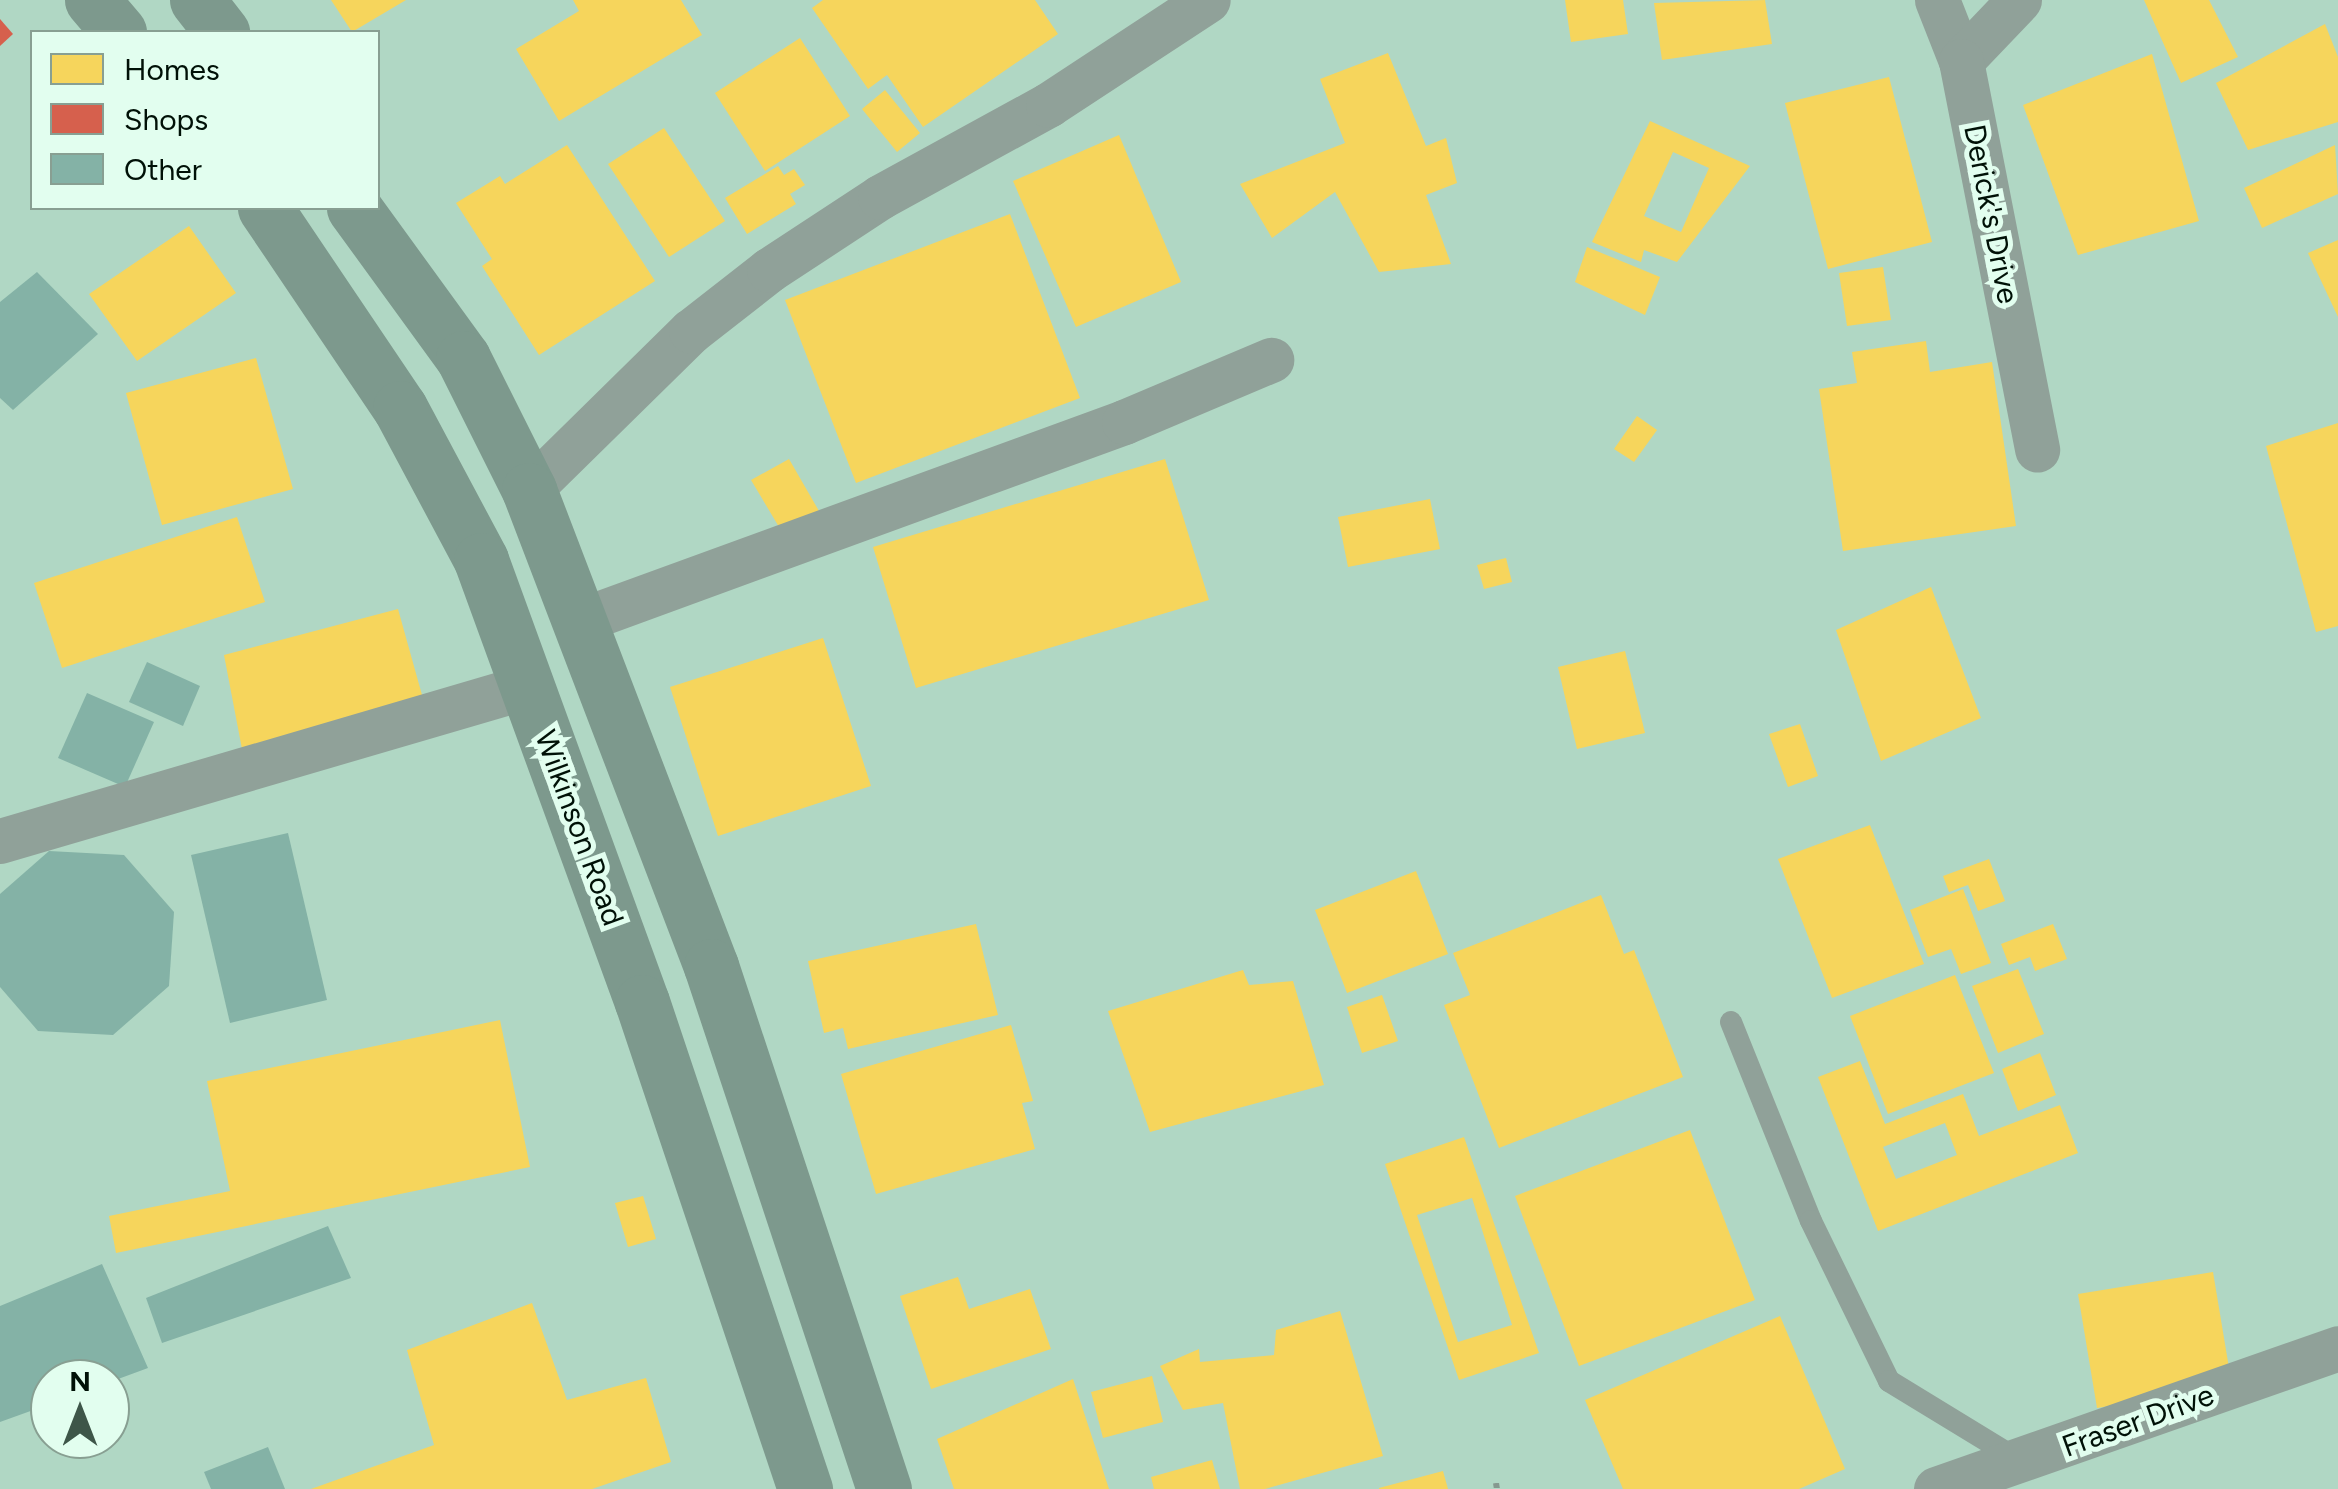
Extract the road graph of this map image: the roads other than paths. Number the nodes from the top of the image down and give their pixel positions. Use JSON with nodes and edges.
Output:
{"nodes":[{"id":1,"x":92,"y":0,"type":"edge"},
{"id":2,"x":196,"y":0,"type":"edge"},
{"id":3,"x":1208,"y":0,"type":"edge"},
{"id":4,"x":1937,"y":0,"type":"edge"},
{"id":5,"x":2019,"y":0,"type":"edge"},
{"id":6,"x":117,"y":30,"type":"edge"},
{"id":7,"x":220,"y":30,"type":"edge"},
{"id":8,"x":1961,"y":61,"type":"junction"},
{"id":9,"x":265,"y":210,"type":"edge"},
{"id":10,"x":355,"y":210,"type":"edge"},
{"id":11,"x":1271,"y":360,"type":"dead end"},
{"id":12,"x":2037,"y":450,"type":"dead end"},
{"id":13,"x":528,"y":490,"type":"junction"},
{"id":14,"x":579,"y":621,"type":"junction"},
{"id":15,"x":528,"y":686,"type":"junction"},
{"id":16,"x":0,"y":841,"type":"edge"},
{"id":17,"x":1731,"y":1022,"type":"dead end"},
{"id":18,"x":2338,"y":1348,"type":"edge"},
{"id":19,"x":2024,"y":1463,"type":"junction"},
{"id":20,"x":806,"y":1489,"type":"edge"},
{"id":21,"x":884,"y":1489,"type":"edge"},
{"id":22,"x":1936,"y":1489,"type":"edge"}],
"edges":[{"from":1,"to":6,"type":"main road"},
{"from":2,"to":7,"type":"main road"},
{"from":3,"to":13,"type":"street"},
{"from":4,"to":8,"type":"street","name":"Derick's Drive"},
{"from":5,"to":8,"type":"street"},
{"from":8,"to":12,"type":"street","name":"Derick's Drive"},
{"from":9,"to":15,"type":"main road","name":"Wilkinson Road"},
{"from":10,"to":13,"type":"main road"},
{"from":11,"to":14,"type":"street"},
{"from":13,"to":14,"type":"main road"},
{"from":14,"to":21,"type":"main road"},
{"from":15,"to":16,"type":"street"},
{"from":15,"to":20,"type":"main road","name":"Wilkinson Road"},
{"from":17,"to":19,"type":"lane"},
{"from":18,"to":19,"type":"street","name":"Fraser Drive"},
{"from":19,"to":22,"type":"street","name":"Fraser Drive"}]}
